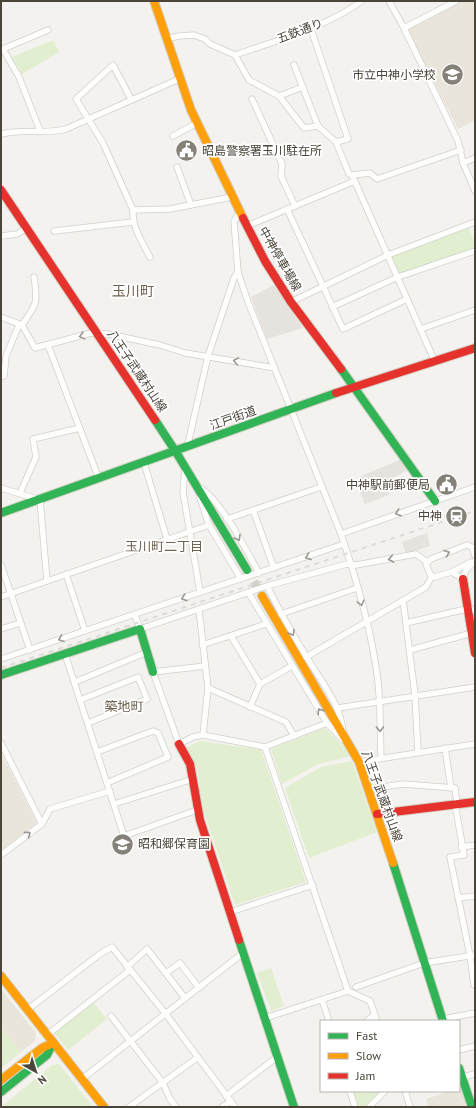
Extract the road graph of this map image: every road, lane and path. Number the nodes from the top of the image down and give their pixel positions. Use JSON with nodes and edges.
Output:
{"nodes":[{"id":1,"x":154,"y":1,"type":"edge"},
{"id":2,"x":362,"y":1,"type":"edge"},
{"id":3,"x":389,"y":1,"type":"edge"},
{"id":4,"x":456,"y":1,"type":"edge"},
{"id":5,"x":404,"y":28,"type":"junction"},
{"id":6,"x":311,"y":29,"type":"junction"},
{"id":7,"x":48,"y":30,"type":"dead end"},
{"id":8,"x":166,"y":39,"type":"junction"},
{"id":9,"x":235,"y":55,"type":"junction"},
{"id":10,"x":294,"y":65,"type":"dead end"},
{"id":11,"x":179,"y":79,"type":"junction"},
{"id":12,"x":303,"y":87,"type":"junction"},
{"id":13,"x":279,"y":96,"type":"junction"},
{"id":14,"x":131,"y":99,"type":"junction"},
{"id":15,"x":252,"y":99,"type":"dead end"},
{"id":16,"x":88,"y":119,"type":"junction"},
{"id":17,"x":197,"y":123,"type":"junction"},
{"id":18,"x":318,"y":126,"type":"junction"},
{"id":19,"x":40,"y":130,"type":"junction"},
{"id":20,"x":1,"y":134,"type":"edge"},
{"id":21,"x":172,"y":136,"type":"dead end"},
{"id":22,"x":336,"y":142,"type":"junction"},
{"id":23,"x":461,"y":150,"type":"junction"},
{"id":24,"x":475,"y":158,"type":"edge"},
{"id":25,"x":463,"y":163,"type":"junction"},
{"id":26,"x":177,"y":167,"type":"dead end"},
{"id":27,"x":354,"y":178,"type":"junction"},
{"id":28,"x":473,"y":181,"type":"edge"},
{"id":29,"x":1,"y":190,"type":"edge"},
{"id":30,"x":475,"y":191,"type":"edge"},
{"id":31,"x":232,"y":197,"type":"junction"},
{"id":32,"x":191,"y":205,"type":"junction"},
{"id":33,"x":295,"y":206,"type":"junction"},
{"id":34,"x":133,"y":210,"type":"junction"},
{"id":35,"x":287,"y":210,"type":"junction"},
{"id":36,"x":240,"y":212,"type":"junction"},
{"id":37,"x":133,"y":222,"type":"junction"},
{"id":38,"x":475,"y":222,"type":"edge"},
{"id":39,"x":247,"y":226,"type":"junction"},
{"id":40,"x":26,"y":228,"type":"junction"},
{"id":41,"x":54,"y":231,"type":"dead end"},
{"id":42,"x":1,"y":236,"type":"edge"},
{"id":43,"x":475,"y":251,"type":"edge"},
{"id":44,"x":388,"y":256,"type":"junction"},
{"id":45,"x":150,"y":257,"type":"dead end"},
{"id":46,"x":238,"y":272,"type":"junction"},
{"id":47,"x":34,"y":277,"type":"dead end"},
{"id":48,"x":398,"y":277,"type":"junction"},
{"id":49,"x":323,"y":287,"type":"junction"},
{"id":50,"x":408,"y":299,"type":"junction"},
{"id":51,"x":291,"y":302,"type":"junction"},
{"id":52,"x":332,"y":307,"type":"junction"},
{"id":53,"x":475,"y":310,"type":"edge"},
{"id":54,"x":1,"y":317,"type":"edge"},
{"id":55,"x":22,"y":325,"type":"junction"},
{"id":56,"x":421,"y":329,"type":"junction"},
{"id":57,"x":97,"y":333,"type":"junction"},
{"id":58,"x":48,"y":345,"type":"junction"},
{"id":59,"x":475,"y":348,"type":"edge"},
{"id":60,"x":208,"y":356,"type":"junction"},
{"id":61,"x":434,"y":362,"type":"junction"},
{"id":62,"x":275,"y":368,"type":"junction"},
{"id":63,"x":1,"y":377,"type":"edge"},
{"id":64,"x":354,"y":386,"type":"junction"},
{"id":65,"x":291,"y":410,"type":"junction"},
{"id":66,"x":80,"y":428,"type":"junction"},
{"id":67,"x":187,"y":448,"type":"junction"},
{"id":68,"x":176,"y":452,"type":"junction"},
{"id":69,"x":144,"y":463,"type":"junction"},
{"id":70,"x":185,"y":467,"type":"junction"},
{"id":71,"x":99,"y":479,"type":"junction"},
{"id":72,"x":197,"y":486,"type":"junction"},
{"id":73,"x":321,"y":486,"type":"junction"},
{"id":74,"x":1,"y":488,"type":"edge"},
{"id":75,"x":475,"y":488,"type":"edge"},
{"id":76,"x":20,"y":493,"type":"junction"},
{"id":77,"x":40,"y":500,"type":"junction"},
{"id":78,"x":435,"y":501,"type":"junction"},
{"id":79,"x":253,"y":510,"type":"junction"},
{"id":80,"x":1,"y":513,"type":"edge"},
{"id":81,"x":227,"y":519,"type":"junction"},
{"id":82,"x":209,"y":525,"type":"junction"},
{"id":83,"x":189,"y":532,"type":"junction"},
{"id":84,"x":341,"y":534,"type":"junction"},
{"id":85,"x":167,"y":539,"type":"junction"},
{"id":86,"x":344,"y":544,"type":"junction"},
{"id":87,"x":475,"y":556,"type":"edge"},
{"id":88,"x":475,"y":561,"type":"edge"},
{"id":89,"x":427,"y":562,"type":"junction"},
{"id":90,"x":352,"y":565,"type":"junction"},
{"id":91,"x":1,"y":567,"type":"edge"},
{"id":92,"x":274,"y":568,"type":"junction"},
{"id":93,"x":247,"y":570,"type":"tunnel mouth"},
{"id":94,"x":452,"y":572,"type":"junction"},
{"id":95,"x":259,"y":573,"type":"junction"},
{"id":96,"x":66,"y":574,"type":"junction"},
{"id":97,"x":432,"y":576,"type":"junction"},
{"id":98,"x":241,"y":579,"type":"junction"},
{"id":99,"x":463,"y":579,"type":"junction"},
{"id":100,"x":47,"y":581,"type":"junction"},
{"id":101,"x":267,"y":586,"type":"junction"},
{"id":102,"x":357,"y":588,"type":"junction"},
{"id":103,"x":200,"y":592,"type":"junction"},
{"id":104,"x":248,"y":592,"type":"junction"},
{"id":105,"x":10,"y":594,"type":"junction"},
{"id":106,"x":262,"y":596,"type":"tunnel mouth"},
{"id":107,"x":1,"y":597,"type":"edge"},
{"id":108,"x":403,"y":600,"type":"junction"},
{"id":109,"x":199,"y":610,"type":"junction"},
{"id":110,"x":472,"y":610,"type":"edge"},
{"id":111,"x":282,"y":614,"type":"junction"},
{"id":112,"x":135,"y":615,"type":"junction"},
{"id":113,"x":366,"y":621,"type":"junction"},
{"id":114,"x":20,"y":623,"type":"junction"},
{"id":115,"x":406,"y":623,"type":"junction"},
{"id":116,"x":266,"y":624,"type":"junction"},
{"id":117,"x":140,"y":628,"type":"junction"},
{"id":118,"x":1,"y":629,"type":"edge"},
{"id":119,"x":85,"y":631,"type":"junction"},
{"id":120,"x":472,"y":633,"type":"junction"},
{"id":121,"x":231,"y":636,"type":"junction"},
{"id":122,"x":202,"y":645,"type":"junction"},
{"id":123,"x":30,"y":650,"type":"junction"},
{"id":124,"x":410,"y":650,"type":"junction"},
{"id":125,"x":475,"y":650,"type":"edge"},
{"id":126,"x":147,"y":652,"type":"junction"},
{"id":127,"x":66,"y":654,"type":"junction"},
{"id":128,"x":306,"y":657,"type":"junction"},
{"id":129,"x":1,"y":659,"type":"edge"},
{"id":130,"x":205,"y":666,"type":"junction"},
{"id":131,"x":292,"y":666,"type":"junction"},
{"id":132,"x":154,"y":672,"type":"junction"},
{"id":133,"x":1,"y":675,"type":"edge"},
{"id":134,"x":74,"y":682,"type":"junction"},
{"id":135,"x":260,"y":684,"type":"junction"},
{"id":136,"x":475,"y":687,"type":"edge"},
{"id":137,"x":208,"y":688,"type":"junction"},
{"id":138,"x":415,"y":695,"type":"junction"},
{"id":139,"x":80,"y":700,"type":"junction"},
{"id":140,"x":379,"y":700,"type":"junction"},
{"id":141,"x":250,"y":707,"type":"junction"},
{"id":142,"x":338,"y":708,"type":"junction"},
{"id":143,"x":88,"y":723,"type":"junction"},
{"id":144,"x":327,"y":723,"type":"junction"},
{"id":145,"x":343,"y":734,"type":"junction"},
{"id":146,"x":203,"y":735,"type":"junction"},
{"id":147,"x":294,"y":736,"type":"junction"},
{"id":148,"x":1,"y":744,"type":"edge"},
{"id":149,"x":179,"y":744,"type":"junction"},
{"id":150,"x":475,"y":744,"type":"edge"},
{"id":151,"x":265,"y":747,"type":"junction"},
{"id":152,"x":446,"y":748,"type":"junction"},
{"id":153,"x":97,"y":752,"type":"junction"},
{"id":154,"x":354,"y":752,"type":"junction"},
{"id":155,"x":418,"y":752,"type":"junction"},
{"id":156,"x":381,"y":758,"type":"junction"},
{"id":157,"x":359,"y":762,"type":"junction"},
{"id":158,"x":193,"y":779,"type":"junction"},
{"id":159,"x":107,"y":783,"type":"junction"},
{"id":160,"x":451,"y":788,"type":"junction"},
{"id":161,"x":369,"y":789,"type":"junction"},
{"id":162,"x":110,"y":791,"type":"junction"},
{"id":163,"x":475,"y":802,"type":"edge"},
{"id":164,"x":114,"y":804,"type":"junction"},
{"id":165,"x":456,"y":804,"type":"junction"},
{"id":166,"x":197,"y":810,"type":"junction"},
{"id":167,"x":377,"y":814,"type":"junction"},
{"id":168,"x":42,"y":824,"type":"junction"},
{"id":169,"x":475,"y":845,"type":"edge"},
{"id":170,"x":461,"y":847,"type":"junction"},
{"id":171,"x":1,"y":855,"type":"edge"},
{"id":172,"x":313,"y":884,"type":"junction"},
{"id":173,"x":475,"y":896,"type":"edge"},
{"id":174,"x":458,"y":898,"type":"junction"},
{"id":175,"x":230,"y":912,"type":"junction"},
{"id":176,"x":243,"y":953,"type":"junction"},
{"id":177,"x":472,"y":955,"type":"edge"},
{"id":178,"x":424,"y":963,"type":"junction"},
{"id":179,"x":128,"y":968,"type":"junction"},
{"id":180,"x":166,"y":974,"type":"junction"},
{"id":181,"x":1,"y":976,"type":"edge"},
{"id":182,"x":473,"y":985,"type":"edge"},
{"id":183,"x":356,"y":987,"type":"dead end"},
{"id":184,"x":199,"y":988,"type":"junction"},
{"id":185,"x":348,"y":991,"type":"junction"},
{"id":186,"x":185,"y":998,"type":"junction"},
{"id":187,"x":322,"y":1000,"type":"junction"},
{"id":188,"x":28,"y":1010,"type":"junction"},
{"id":189,"x":165,"y":1013,"type":"junction"},
{"id":190,"x":475,"y":1013,"type":"edge"},
{"id":191,"x":374,"y":1015,"type":"junction"},
{"id":192,"x":111,"y":1016,"type":"dead end"},
{"id":193,"x":265,"y":1018,"type":"junction"},
{"id":194,"x":329,"y":1020,"type":"edge"},
{"id":195,"x":368,"y":1020,"type":"edge"},
{"id":196,"x":376,"y":1020,"type":"edge"},
{"id":197,"x":443,"y":1020,"type":"edge"},
{"id":198,"x":47,"y":1035,"type":"junction"},
{"id":199,"x":130,"y":1041,"type":"junction"},
{"id":200,"x":53,"y":1043,"type":"junction"},
{"id":201,"x":475,"y":1046,"type":"edge"},
{"id":202,"x":460,"y":1050,"type":"edge"},
{"id":203,"x":277,"y":1057,"type":"junction"},
{"id":204,"x":197,"y":1058,"type":"junction"},
{"id":205,"x":460,"y":1071,"type":"edge"},
{"id":206,"x":475,"y":1074,"type":"edge"},
{"id":207,"x":462,"y":1077,"type":"junction"},
{"id":208,"x":82,"y":1079,"type":"junction"},
{"id":209,"x":1,"y":1080,"type":"edge"},
{"id":210,"x":163,"y":1083,"type":"junction"},
{"id":211,"x":1,"y":1092,"type":"edge"},
{"id":212,"x":350,"y":1092,"type":"edge"},
{"id":213,"x":384,"y":1092,"type":"edge"},
{"id":214,"x":405,"y":1092,"type":"edge"},
{"id":215,"x":226,"y":1096,"type":"junction"},
{"id":216,"x":231,"y":1101,"type":"junction"},
{"id":217,"x":104,"y":1107,"type":"edge"},
{"id":218,"x":129,"y":1107,"type":"edge"},
{"id":219,"x":176,"y":1107,"type":"edge"},
{"id":220,"x":222,"y":1107,"type":"edge"},
{"id":221,"x":235,"y":1107,"type":"edge"},
{"id":222,"x":294,"y":1107,"type":"edge"},
{"id":223,"x":355,"y":1107,"type":"edge"},
{"id":224,"x":369,"y":1107,"type":"edge"},
{"id":225,"x":410,"y":1107,"type":"edge"},
{"id":226,"x":472,"y":1107,"type":"edge"}],
"edges":[{"from":1,"to":8,"type":"main road","name":"中神停車場線"},
{"from":2,"to":6,"type":"street","name":"五鉄通り"},
{"from":3,"to":5,"type":"street"},
{"from":4,"to":5,"type":"street"},
{"from":5,"to":23,"type":"street"},
{"from":6,"to":9,"type":"street","name":"五鉄通り"},
{"from":6,"to":22,"type":"street"},
{"from":7,"to":19,"type":"street"},
{"from":8,"to":9,"type":"street"},
{"from":8,"to":11,"type":"main road","name":"中神停車場線"},
{"from":9,"to":13,"type":"street"},
{"from":10,"to":12,"type":"street"},
{"from":11,"to":14,"type":"street"},
{"from":11,"to":17,"type":"main road","name":"中神停車場線"},
{"from":12,"to":13,"type":"street"},
{"from":12,"to":18,"type":"street"},
{"from":13,"to":18,"type":"street"},
{"from":14,"to":16,"type":"street"},
{"from":14,"to":16,"type":"street"},
{"from":15,"to":33,"type":"street"},
{"from":16,"to":19,"type":"street"},
{"from":16,"to":34,"type":"street"},
{"from":17,"to":21,"type":"street"},
{"from":17,"to":31,"type":"main road","name":"中神停車場線"},
{"from":18,"to":22,"type":"street"},
{"from":19,"to":20,"type":"street"},
{"from":22,"to":27,"type":"street"},
{"from":23,"to":25,"type":"street"},
{"from":23,"to":27,"type":"street"},
{"from":24,"to":25,"type":"street"},
{"from":25,"to":28,"type":"street"},
{"from":26,"to":32,"type":"street"},
{"from":27,"to":33,"type":"street"},
{"from":27,"to":44,"type":"street"},
{"from":28,"to":30,"type":"street"},
{"from":29,"to":40,"type":"main road","name":"八王子武蔵村山線"},
{"from":31,"to":32,"type":"street"},
{"from":31,"to":36,"type":"main road","name":"中神停車場線"},
{"from":32,"to":34,"type":"street"},
{"from":33,"to":35,"type":"street"},
{"from":34,"to":37,"type":"street"},
{"from":35,"to":39,"type":"street"},
{"from":35,"to":49,"type":"street"},
{"from":36,"to":39,"type":"main road","name":"中神停車場線"},
{"from":36,"to":46,"type":"street"},
{"from":37,"to":41,"type":"street"},
{"from":37,"to":45,"type":"street"},
{"from":38,"to":44,"type":"street"},
{"from":39,"to":51,"type":"main road","name":"中神停車場線"},
{"from":40,"to":42,"type":"street"},
{"from":40,"to":57,"type":"main road","name":"八王子武蔵村山線"},
{"from":43,"to":48,"type":"street"},
{"from":44,"to":48,"type":"street"},
{"from":44,"to":49,"type":"street"},
{"from":46,"to":60,"type":"street"},
{"from":46,"to":62,"type":"street"},
{"from":47,"to":55,"type":"street"},
{"from":48,"to":50,"type":"street"},
{"from":48,"to":52,"type":"street"},
{"from":49,"to":51,"type":"street"},
{"from":49,"to":52,"type":"street"},
{"from":50,"to":52,"type":"street"},
{"from":50,"to":56,"type":"street"},
{"from":51,"to":64,"type":"main road","name":"中神停車場線"},
{"from":53,"to":56,"type":"street"},
{"from":54,"to":55,"type":"street"},
{"from":55,"to":58,"type":"street"},
{"from":55,"to":63,"type":"street"},
{"from":56,"to":61,"type":"street"},
{"from":57,"to":58,"type":"street","one_way":true},
{"from":57,"to":60,"type":"street"},
{"from":57,"to":68,"type":"main road","name":"八王子武蔵村山線"},
{"from":58,"to":66,"type":"street"},
{"from":59,"to":61,"type":"main road","name":"江戸街道"},
{"from":62,"to":60,"type":"street","one_way":true},
{"from":60,"to":67,"type":"street"},
{"from":61,"to":64,"type":"main road","name":"江戸街道"},
{"from":62,"to":65,"type":"street"},
{"from":64,"to":65,"type":"main road","name":"江戸街道"},
{"from":64,"to":78,"type":"main road","name":"中神停車場線"},
{"from":65,"to":67,"type":"main road","name":"江戸街道"},
{"from":65,"to":73,"type":"street"},
{"from":66,"to":71,"type":"street"},
{"from":66,"to":76,"type":"street"},
{"from":67,"to":68,"type":"main road","name":"江戸街道"},
{"from":68,"to":69,"type":"main road","name":"江戸街道"},
{"from":68,"to":70,"type":"main road","name":"八王子武蔵村山線"},
{"from":69,"to":71,"type":"main road","name":"江戸街道"},
{"from":69,"to":85,"type":"street"},
{"from":70,"to":72,"type":"main road","name":"八王子武蔵村山線"},
{"from":70,"to":83,"type":"street"},
{"from":71,"to":77,"type":"main road","name":"江戸街道"},
{"from":72,"to":81,"type":"street"},
{"from":72,"to":82,"type":"street"},
{"from":72,"to":93,"type":"main road","name":"八王子武蔵村山線"},
{"from":73,"to":79,"type":"street"},
{"from":73,"to":84,"type":"street"},
{"from":74,"to":76,"type":"street"},
{"from":75,"to":78,"type":"street"},
{"from":76,"to":77,"type":"street"},
{"from":77,"to":80,"type":"main road","name":"江戸街道"},
{"from":77,"to":100,"type":"street"},
{"from":78,"to":84,"type":"street","one_way":true},
{"from":79,"to":81,"type":"street"},
{"from":79,"to":92,"type":"street"},
{"from":81,"to":95,"type":"street","one_way":true},
{"from":82,"to":83,"type":"street"},
{"from":82,"to":98,"type":"street"},
{"from":83,"to":85,"type":"street"},
{"from":83,"to":103,"type":"street"},
{"from":84,"to":86,"type":"street"},
{"from":85,"to":96,"type":"street"},
{"from":86,"to":90,"type":"street"},
{"from":86,"to":92,"type":"street","one_way":true},
{"from":89,"to":87,"type":"street","one_way":true},
{"from":87,"to":94,"type":"street"},
{"from":88,"to":99,"type":"street"},
{"from":89,"to":90,"type":"street","one_way":true},
{"from":89,"to":97,"type":"street"},
{"from":90,"to":101,"type":"street"},
{"from":90,"to":102,"type":"street"},
{"from":91,"to":105,"type":"street"},
{"from":92,"to":95,"type":"street"},
{"from":94,"to":97,"type":"street"},
{"from":94,"to":99,"type":"street"},
{"from":95,"to":98,"type":"street"},
{"from":96,"to":100,"type":"street"},
{"from":96,"to":119,"type":"street"},
{"from":97,"to":108,"type":"street"},
{"from":98,"to":103,"type":"street"},
{"from":99,"to":110,"type":"main road"},
{"from":100,"to":105,"type":"street"},
{"from":101,"to":104,"type":"street"},
{"from":101,"to":111,"type":"street"},
{"from":102,"to":111,"type":"street"},
{"from":102,"to":113,"type":"street","one_way":true},
{"from":103,"to":112,"type":"street","one_way":true},
{"from":104,"to":109,"type":"street"},
{"from":104,"to":116,"type":"street"},
{"from":105,"to":107,"type":"street"},
{"from":105,"to":114,"type":"street"},
{"from":106,"to":145,"type":"main road","name":"八王子武蔵村山線"},
{"from":108,"to":113,"type":"street"},
{"from":108,"to":115,"type":"street"},
{"from":109,"to":117,"type":"street"},
{"from":109,"to":122,"type":"street"},
{"from":110,"to":115,"type":"street"},
{"from":110,"to":120,"type":"main road"},
{"from":111,"to":128,"type":"street","one_way":true},
{"from":112,"to":117,"type":"street"},
{"from":112,"to":119,"type":"street"},
{"from":113,"to":128,"type":"street"},
{"from":113,"to":140,"type":"street"},
{"from":114,"to":118,"type":"street"},
{"from":114,"to":123,"type":"street"},
{"from":115,"to":124,"type":"street"},
{"from":116,"to":121,"type":"street"},
{"from":116,"to":131,"type":"street"},
{"from":117,"to":126,"type":"main road"},
{"from":117,"to":127,"type":"main road"},
{"from":119,"to":123,"type":"street","one_way":true},
{"from":120,"to":124,"type":"street"},
{"from":120,"to":125,"type":"main road"},
{"from":121,"to":122,"type":"street"},
{"from":121,"to":135,"type":"street"},
{"from":122,"to":130,"type":"street"},
{"from":123,"to":129,"type":"street"},
{"from":124,"to":138,"type":"street"},
{"from":126,"to":132,"type":"main road"},
{"from":126,"to":134,"type":"street"},
{"from":127,"to":133,"type":"main road"},
{"from":127,"to":134,"type":"street"},
{"from":128,"to":142,"type":"street"},
{"from":130,"to":132,"type":"street"},
{"from":130,"to":137,"type":"street"},
{"from":131,"to":135,"type":"street"},
{"from":144,"to":131,"type":"street","one_way":true},
{"from":132,"to":149,"type":"street"},
{"from":134,"to":139,"type":"street"},
{"from":135,"to":141,"type":"street"},
{"from":136,"to":138,"type":"street"},
{"from":137,"to":141,"type":"street"},
{"from":137,"to":146,"type":"street"},
{"from":138,"to":140,"type":"street"},
{"from":138,"to":155,"type":"street"},
{"from":139,"to":143,"type":"street"},
{"from":139,"to":143,"type":"street"},
{"from":140,"to":142,"type":"street"},
{"from":140,"to":156,"type":"street","one_way":true},
{"from":141,"to":147,"type":"street"},
{"from":142,"to":145,"type":"street"},
{"from":143,"to":153,"type":"street"},
{"from":144,"to":147,"type":"street"},
{"from":144,"to":154,"type":"street"},
{"from":145,"to":154,"type":"main road","name":"八王子武蔵村山線"},
{"from":146,"to":149,"type":"street"},
{"from":146,"to":151,"type":"street"},
{"from":147,"to":151,"type":"street"},
{"from":148,"to":168,"type":"street"},
{"from":149,"to":158,"type":"main road"},
{"from":150,"to":152,"type":"street"},
{"from":151,"to":172,"type":"street"},
{"from":152,"to":155,"type":"street"},
{"from":152,"to":160,"type":"street"},
{"from":153,"to":159,"type":"street"},
{"from":153,"to":159,"type":"street"},
{"from":154,"to":157,"type":"main road","name":"八王子武蔵村山線"},
{"from":155,"to":156,"type":"street"},
{"from":156,"to":157,"type":"street"},
{"from":157,"to":161,"type":"main road","name":"八王子武蔵村山線"},
{"from":158,"to":164,"type":"street"},
{"from":158,"to":166,"type":"main road"},
{"from":159,"to":162,"type":"street"},
{"from":160,"to":161,"type":"street"},
{"from":160,"to":165,"type":"street"},
{"from":161,"to":167,"type":"main road","name":"八王子武蔵村山線"},
{"from":162,"to":164,"type":"street"},
{"from":162,"to":168,"type":"street"},
{"from":163,"to":165,"type":"main road"},
{"from":164,"to":166,"type":"street"},
{"from":165,"to":167,"type":"main road"},
{"from":165,"to":170,"type":"street"},
{"from":166,"to":175,"type":"main road"},
{"from":167,"to":178,"type":"main road","name":"八王子武蔵村山線"},
{"from":171,"to":168,"type":"street","one_way":true},
{"from":169,"to":170,"type":"street"},
{"from":170,"to":174,"type":"street"},
{"from":172,"to":175,"type":"street"},
{"from":172,"to":185,"type":"street"},
{"from":173,"to":174,"type":"street"},
{"from":174,"to":177,"type":"street"},
{"from":175,"to":176,"type":"main road"},
{"from":176,"to":184,"type":"street"},
{"from":176,"to":193,"type":"main road"},
{"from":177,"to":178,"type":"street"},
{"from":177,"to":182,"type":"street"},
{"from":178,"to":183,"type":"street"},
{"from":178,"to":197,"type":"main road","name":"八王子武蔵村山線"},
{"from":179,"to":180,"type":"street"},
{"from":179,"to":188,"type":"street"},
{"from":179,"to":189,"type":"street"},
{"from":179,"to":198,"type":"street"},
{"from":180,"to":184,"type":"street"},
{"from":180,"to":186,"type":"street"},
{"from":181,"to":188,"type":"main road"},
{"from":184,"to":186,"type":"street"},
{"from":185,"to":187,"type":"street"},
{"from":185,"to":191,"type":"street"},
{"from":186,"to":189,"type":"street"},
{"from":187,"to":193,"type":"street"},
{"from":187,"to":194,"type":"street"},
{"from":188,"to":198,"type":"main road"},
{"from":189,"to":199,"type":"street"},
{"from":189,"to":204,"type":"street"},
{"from":190,"to":197,"type":"street"},
{"from":191,"to":195,"type":"street"},
{"from":191,"to":196,"type":"street"},
{"from":192,"to":199,"type":"street"},
{"from":193,"to":203,"type":"main road"},
{"from":198,"to":200,"type":"main road"},
{"from":199,"to":208,"type":"street"},
{"from":199,"to":210,"type":"street"},
{"from":200,"to":208,"type":"main road"},
{"from":200,"to":209,"type":"main road"},
{"from":200,"to":211,"type":"main road"},
{"from":201,"to":202,"type":"street"},
{"from":203,"to":215,"type":"street"},
{"from":203,"to":222,"type":"main road"},
{"from":204,"to":210,"type":"street"},
{"from":204,"to":215,"type":"street"},
{"from":205,"to":207,"type":"main road"},
{"from":206,"to":207,"type":"street"},
{"from":207,"to":226,"type":"main road"},
{"from":208,"to":217,"type":"main road"},
{"from":210,"to":218,"type":"street"},
{"from":210,"to":219,"type":"street"},
{"from":212,"to":223,"type":"street"},
{"from":213,"to":224,"type":"street"},
{"from":214,"to":225,"type":"street"},
{"from":215,"to":216,"type":"street"},
{"from":216,"to":220,"type":"street"},
{"from":216,"to":221,"type":"street"}]}
